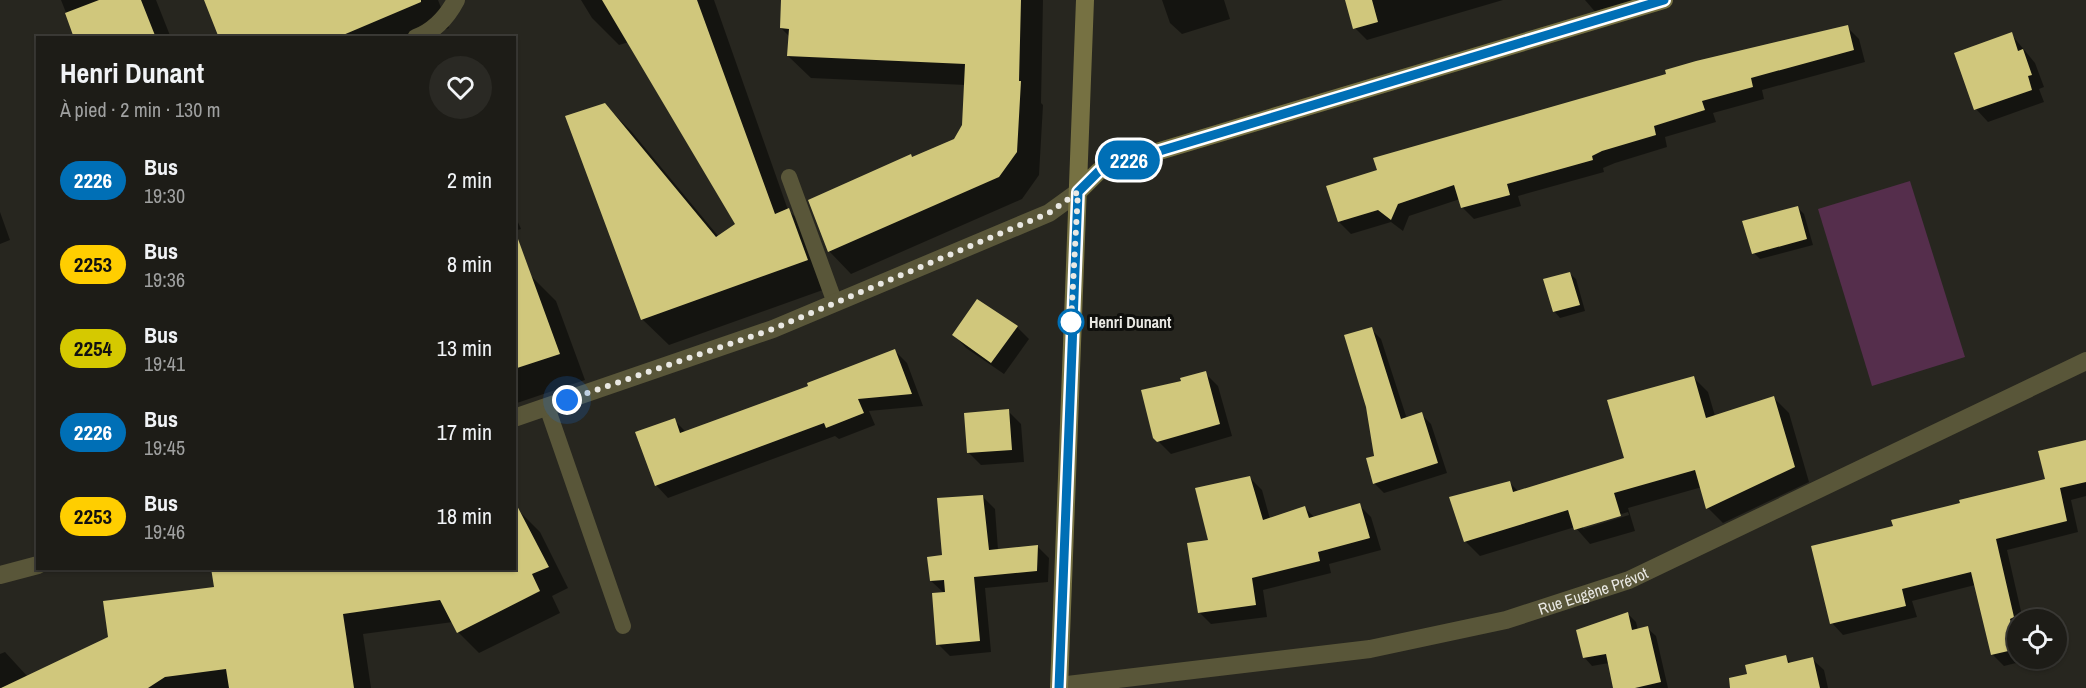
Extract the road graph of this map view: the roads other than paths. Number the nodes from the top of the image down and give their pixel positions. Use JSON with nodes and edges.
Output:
{"nodes":[{"id":1,"x":456,"y":0,"type":"edge"},
{"id":2,"x":1085,"y":0,"type":"edge"},
{"id":3,"x":1664,"y":0,"type":"edge"},
{"id":4,"x":420,"y":36,"type":"edge"},
{"id":5,"x":789,"y":177,"type":"dead end"},
{"id":6,"x":1078,"y":192,"type":"junction"},
{"id":7,"x":835,"y":303,"type":"junction"},
{"id":8,"x":2086,"y":360,"type":"edge"},
{"id":9,"x":548,"y":407,"type":"junction"},
{"id":10,"x":516,"y":417,"type":"edge"},
{"id":11,"x":36,"y":566,"type":"edge"},
{"id":12,"x":0,"y":575,"type":"edge"},
{"id":13,"x":623,"y":627,"type":"dead end"},
{"id":14,"x":1059,"y":687,"type":"edge"}],
"edges":[{"from":1,"to":4,"type":"street"},
{"from":2,"to":6,"type":"street"},
{"from":3,"to":6,"type":"street"},
{"from":5,"to":7,"type":"lane"},
{"from":6,"to":7,"type":"street"},
{"from":6,"to":14,"type":"street"},
{"from":7,"to":9,"type":"street"},
{"from":8,"to":14,"type":"street","name":"Rue Eugène Prévot"},
{"from":9,"to":10,"type":"street"},
{"from":9,"to":13,"type":"lane"},
{"from":11,"to":12,"type":"street"}]}
